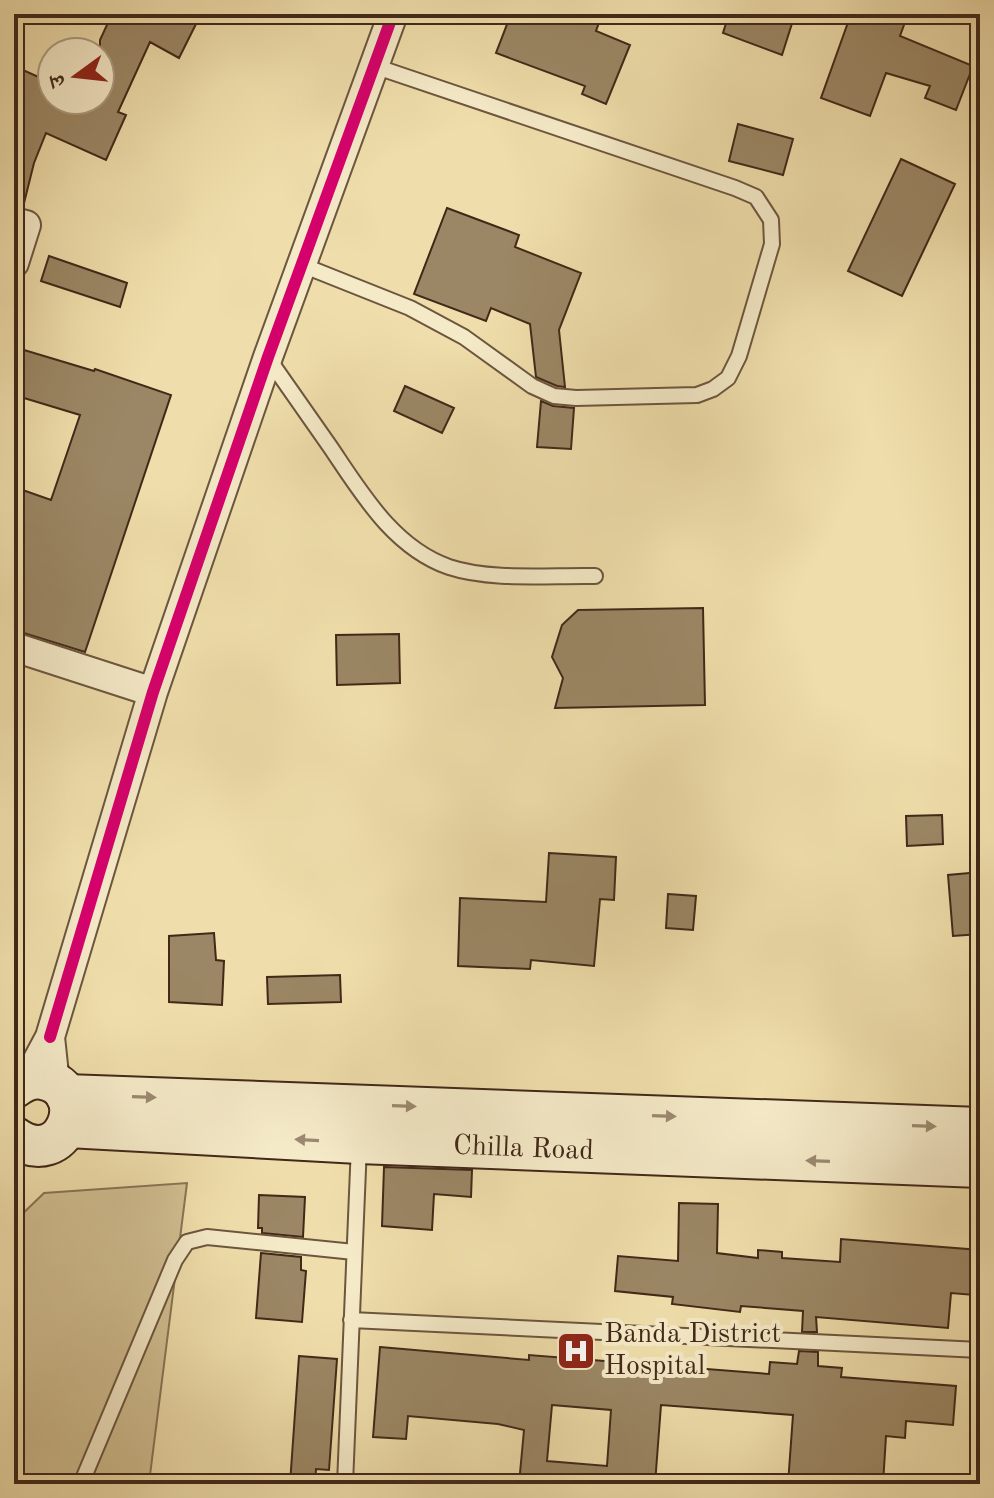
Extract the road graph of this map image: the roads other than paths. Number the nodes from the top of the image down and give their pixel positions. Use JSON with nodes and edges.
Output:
{"nodes":[{"id":1,"x":393,"y":14,"type":"edge"},
{"id":2,"x":374,"y":66,"type":"junction"},
{"id":3,"x":14,"y":222,"type":"edge"},
{"id":4,"x":14,"y":263,"type":"edge"},
{"id":5,"x":302,"y":265,"type":"junction"},
{"id":6,"x":268,"y":357,"type":"junction"},
{"id":7,"x":595,"y":576,"type":"dead end"},
{"id":8,"x":14,"y":647,"type":"edge"},
{"id":9,"x":153,"y":692,"type":"junction"},
{"id":10,"x":37,"y":1092,"type":"edge"},
{"id":11,"x":360,"y":1124,"type":"junction"},
{"id":12,"x":980,"y":1128,"type":"edge"},
{"id":13,"x":732,"y":1138,"type":"junction"},
{"id":14,"x":20,"y":1147,"type":"edge"},
{"id":15,"x":980,"y":1167,"type":"edge"},
{"id":16,"x":354,"y":1252,"type":"junction"},
{"id":17,"x":351,"y":1320,"type":"junction"},
{"id":18,"x":980,"y":1350,"type":"edge"},
{"id":19,"x":81,"y":1484,"type":"edge"},
{"id":20,"x":345,"y":1484,"type":"edge"}],
"edges":[{"from":1,"to":2,"type":"street"},
{"from":2,"to":5,"type":"street"},
{"from":2,"to":5,"type":"lane"},
{"from":3,"to":4,"type":"street"},
{"from":5,"to":6,"type":"street"},
{"from":6,"to":7,"type":"lane"},
{"from":6,"to":9,"type":"street"},
{"from":8,"to":9,"type":"street"},
{"from":9,"to":10,"type":"street"},
{"from":10,"to":11,"type":"main road"},
{"from":10,"to":14,"type":"main road"},
{"from":11,"to":13,"type":"main road"},
{"from":11,"to":16,"type":"lane"},
{"from":13,"to":12,"type":"main road","one_way":true},
{"from":15,"to":13,"type":"main road","one_way":true},
{"from":16,"to":17,"type":"lane"},
{"from":16,"to":19,"type":"lane"},
{"from":17,"to":18,"type":"lane"},
{"from":17,"to":20,"type":"lane"}]}
